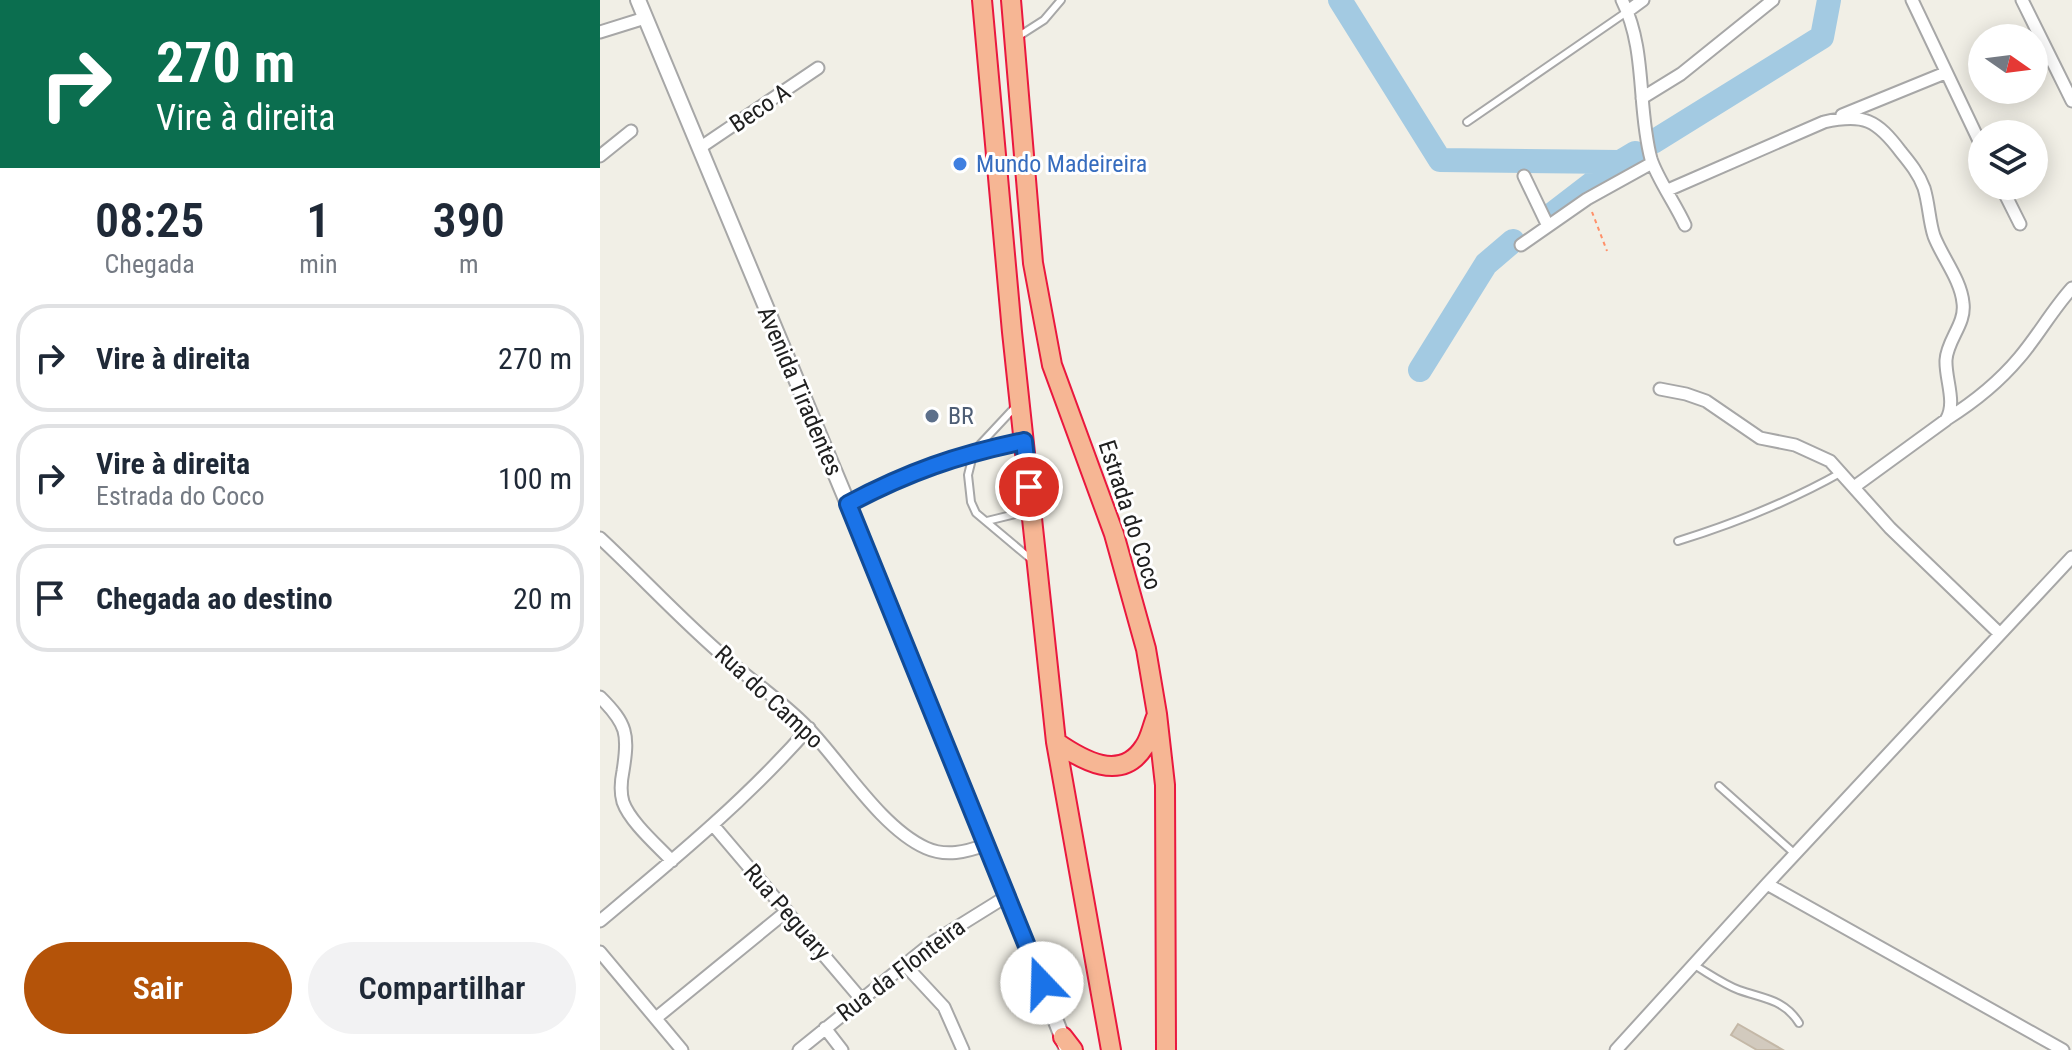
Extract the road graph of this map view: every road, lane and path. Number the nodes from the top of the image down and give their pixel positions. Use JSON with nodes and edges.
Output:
{"nodes":[{"id":1,"x":638,"y":0,"type":"edge"},
{"id":2,"x":982,"y":0,"type":"edge"},
{"id":3,"x":1011,"y":0,"type":"edge"},
{"id":4,"x":1061,"y":0,"type":"edge"},
{"id":5,"x":1643,"y":0,"type":"edge"},
{"id":6,"x":1773,"y":0,"type":"edge"},
{"id":7,"x":1912,"y":0,"type":"edge"},
{"id":8,"x":2022,"y":0,"type":"edge"},
{"id":9,"x":1625,"y":6,"type":"edge"},
{"id":10,"x":645,"y":18,"type":"junction"},
{"id":11,"x":600,"y":32,"type":"edge"},
{"id":12,"x":1014,"y":39,"type":"junction"},
{"id":13,"x":818,"y":68,"type":"dead end"},
{"id":14,"x":1945,"y":73,"type":"junction"},
{"id":15,"x":1642,"y":98,"type":"junction"},
{"id":16,"x":2072,"y":101,"type":"edge"},
{"id":17,"x":1968,"y":120,"type":"edge"},
{"id":18,"x":1467,"y":122,"type":"dead end"},
{"id":19,"x":1824,"y":122,"type":"junction"},
{"id":20,"x":631,"y":131,"type":"dead end"},
{"id":21,"x":701,"y":147,"type":"junction"},
{"id":22,"x":600,"y":156,"type":"edge"},
{"id":23,"x":1652,"y":163,"type":"junction"},
{"id":24,"x":1524,"y":176,"type":"dead end"},
{"id":25,"x":1668,"y":190,"type":"junction"},
{"id":26,"x":1587,"y":199,"type":"junction"},
{"id":27,"x":2008,"y":200,"type":"edge"},
{"id":28,"x":2020,"y":224,"type":"dead end"},
{"id":29,"x":1685,"y":225,"type":"dead end"},
{"id":30,"x":1548,"y":226,"type":"junction"},
{"id":31,"x":1521,"y":245,"type":"dead end"},
{"id":32,"x":1607,"y":251,"type":"dead end"},
{"id":33,"x":2072,"y":288,"type":"edge"},
{"id":34,"x":1660,"y":389,"type":"dead end"},
{"id":35,"x":1020,"y":402,"type":"junction"},
{"id":36,"x":1946,"y":420,"type":"junction"},
{"id":37,"x":1024,"y":441,"type":"junction"},
{"id":38,"x":974,"y":451,"type":"junction"},
{"id":39,"x":1842,"y":472,"type":"junction"},
{"id":40,"x":1854,"y":487,"type":"junction"},
{"id":41,"x":848,"y":504,"type":"junction"},
{"id":42,"x":1032,"y":510,"type":"junction"},
{"id":43,"x":987,"y":521,"type":"junction"},
{"id":44,"x":600,"y":538,"type":"edge"},
{"id":45,"x":1678,"y":541,"type":"dead end"},
{"id":46,"x":2072,"y":557,"type":"edge"},
{"id":47,"x":1038,"y":564,"type":"junction"},
{"id":48,"x":2000,"y":634,"type":"junction"},
{"id":49,"x":600,"y":697,"type":"edge"},
{"id":50,"x":1157,"y":714,"type":"junction"},
{"id":51,"x":809,"y":728,"type":"junction"},
{"id":52,"x":1056,"y":742,"type":"junction"},
{"id":53,"x":1719,"y":786,"type":"dead end"},
{"id":54,"x":713,"y":825,"type":"junction"},
{"id":55,"x":985,"y":845,"type":"junction"},
{"id":56,"x":1795,"y":854,"type":"junction"},
{"id":57,"x":672,"y":861,"type":"junction"},
{"id":58,"x":1767,"y":884,"type":"junction"},
{"id":59,"x":1007,"y":896,"type":"junction"},
{"id":60,"x":787,"y":911,"type":"junction"},
{"id":61,"x":600,"y":921,"type":"edge"},
{"id":62,"x":600,"y":952,"type":"edge"},
{"id":63,"x":905,"y":965,"type":"junction"},
{"id":64,"x":1694,"y":965,"type":"junction"},
{"id":65,"x":861,"y":999,"type":"junction"},
{"id":66,"x":656,"y":1018,"type":"junction"},
{"id":67,"x":1799,"y":1023,"type":"dead end"},
{"id":68,"x":825,"y":1028,"type":"junction"},
{"id":69,"x":1068,"y":1046,"type":"edge"},
{"id":70,"x":682,"y":1050,"type":"edge"},
{"id":71,"x":799,"y":1050,"type":"edge"},
{"id":72,"x":842,"y":1050,"type":"edge"},
{"id":73,"x":963,"y":1050,"type":"edge"},
{"id":74,"x":1111,"y":1050,"type":"edge"},
{"id":75,"x":1166,"y":1050,"type":"edge"},
{"id":76,"x":1616,"y":1050,"type":"edge"},
{"id":77,"x":2063,"y":1050,"type":"edge"}],
"edges":[{"from":1,"to":10,"type":"street","name":"Avenida Tiradentes"},
{"from":2,"to":35,"type":"highway"},
{"from":3,"to":12,"type":"highway","name":"Estrada do Coco"},
{"from":4,"to":12,"type":"lane"},
{"from":5,"to":9,"type":"street"},
{"from":6,"to":15,"type":"street"},
{"from":7,"to":14,"type":"street"},
{"from":8,"to":16,"type":"street"},
{"from":9,"to":15,"type":"street"},
{"from":9,"to":18,"type":"lane"},
{"from":10,"to":11,"type":"street"},
{"from":10,"to":21,"type":"street","name":"Avenida Tiradentes"},
{"from":12,"to":50,"type":"highway","name":"Estrada do Coco"},
{"from":13,"to":21,"type":"street","name":"Beco A"},
{"from":14,"to":17,"type":"street"},
{"from":14,"to":19,"type":"street"},
{"from":15,"to":23,"type":"street"},
{"from":19,"to":25,"type":"street"},
{"from":19,"to":36,"type":"street"},
{"from":20,"to":22,"type":"street"},
{"from":21,"to":41,"type":"street","name":"Avenida Tiradentes"},
{"from":23,"to":25,"type":"street"},
{"from":23,"to":26,"type":"street"},
{"from":24,"to":30,"type":"street"},
{"from":25,"to":29,"type":"street"},
{"from":26,"to":30,"type":"street"},
{"from":26,"to":32,"type":"path"},
{"from":27,"to":28,"type":"street"},
{"from":30,"to":31,"type":"street"},
{"from":33,"to":36,"type":"street"},
{"from":34,"to":39,"type":"street"},
{"from":35,"to":37,"type":"highway"},
{"from":35,"to":38,"type":"lane"},
{"from":36,"to":40,"type":"street"},
{"from":37,"to":38,"type":"lane"},
{"from":37,"to":42,"type":"highway"},
{"from":38,"to":41,"type":"lane"},
{"from":38,"to":43,"type":"lane"},
{"from":39,"to":40,"type":"street"},
{"from":39,"to":45,"type":"lane"},
{"from":40,"to":48,"type":"street"},
{"from":41,"to":55,"type":"street","name":"Avenida Tiradentes"},
{"from":42,"to":43,"type":"lane"},
{"from":42,"to":47,"type":"highway"},
{"from":43,"to":47,"type":"lane"},
{"from":44,"to":51,"type":"street","name":"Rua do Campo"},
{"from":46,"to":48,"type":"street"},
{"from":47,"to":52,"type":"highway"},
{"from":48,"to":56,"type":"street"},
{"from":49,"to":57,"type":"street"},
{"from":50,"to":52,"type":"highway"},
{"from":50,"to":75,"type":"highway","name":"Estrada do Coco"},
{"from":51,"to":54,"type":"street"},
{"from":51,"to":55,"type":"street","name":"Rua do Campo"},
{"from":52,"to":74,"type":"highway"},
{"from":53,"to":56,"type":"lane"},
{"from":54,"to":57,"type":"street"},
{"from":54,"to":60,"type":"street","name":"Rua Peguary"},
{"from":55,"to":59,"type":"street","name":"Avenida Tiradentes"},
{"from":56,"to":58,"type":"street"},
{"from":57,"to":61,"type":"street"},
{"from":58,"to":64,"type":"street"},
{"from":58,"to":77,"type":"street"},
{"from":59,"to":63,"type":"street","name":"Rua da Flonteira"},
{"from":59,"to":69,"type":"street","name":"Avenida Tiradentes"},
{"from":60,"to":65,"type":"street","name":"Rua Peguary"},
{"from":60,"to":66,"type":"street"},
{"from":62,"to":66,"type":"street"},
{"from":63,"to":65,"type":"street","name":"Rua da Flonteira"},
{"from":63,"to":73,"type":"street"},
{"from":64,"to":67,"type":"lane"},
{"from":64,"to":76,"type":"street"},
{"from":65,"to":68,"type":"street","name":"Rua da Flonteira"},
{"from":66,"to":70,"type":"street"},
{"from":68,"to":71,"type":"street","name":"Rua da Flonteira"},
{"from":68,"to":72,"type":"street"}]}
